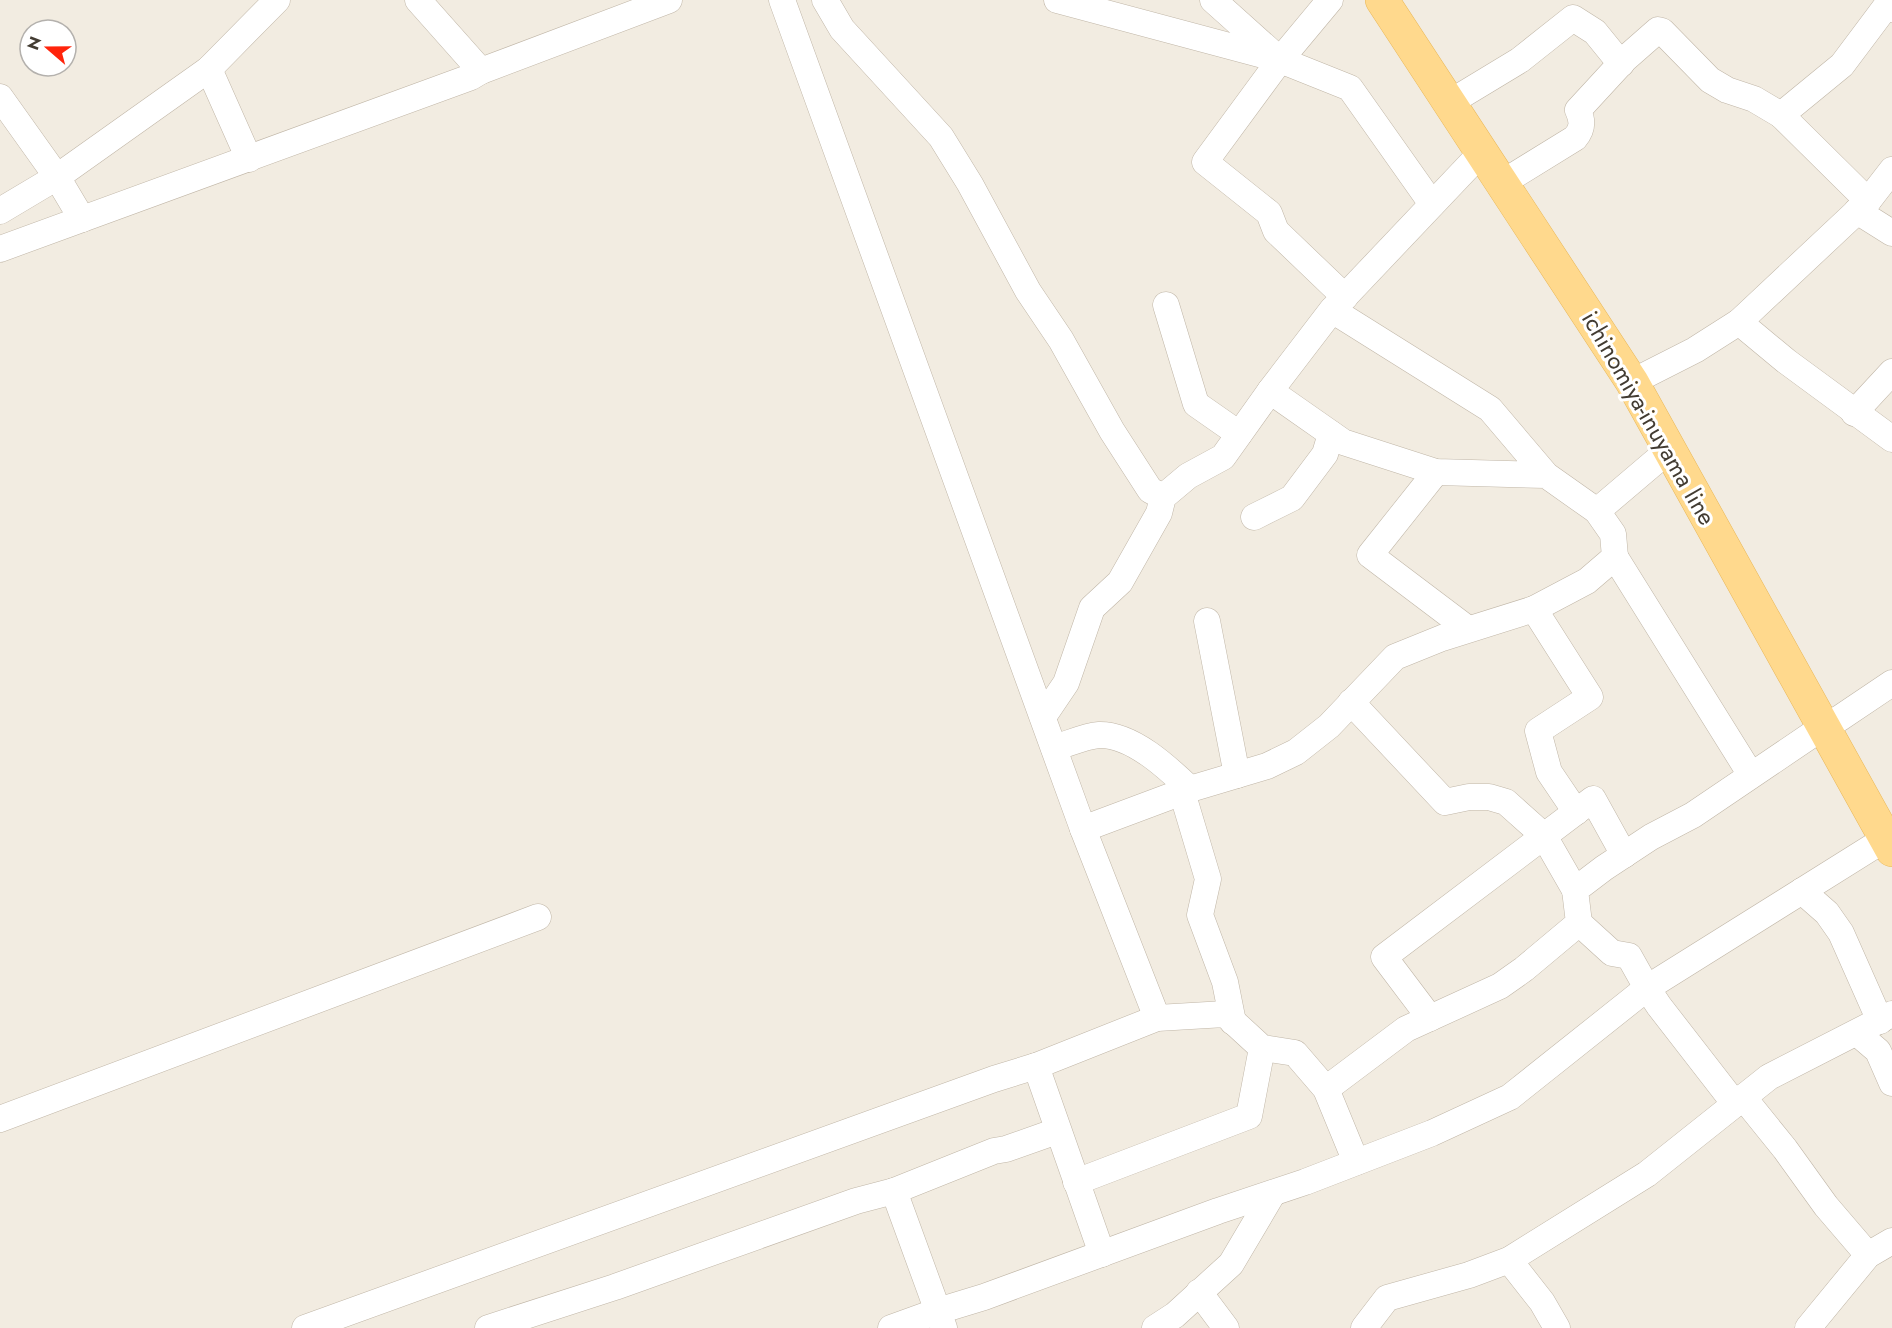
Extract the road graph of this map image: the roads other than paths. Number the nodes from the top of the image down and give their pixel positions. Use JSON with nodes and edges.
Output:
{"nodes":[{"id":1,"x":278,"y":0,"type":"edge"},
{"id":2,"x":418,"y":0,"type":"edge"},
{"id":3,"x":669,"y":0,"type":"edge"},
{"id":4,"x":782,"y":0,"type":"edge"},
{"id":5,"x":825,"y":0,"type":"edge"},
{"id":6,"x":1057,"y":0,"type":"edge"},
{"id":7,"x":1213,"y":0,"type":"edge"},
{"id":8,"x":1330,"y":0,"type":"edge"},
{"id":9,"x":1382,"y":0,"type":"edge"},
{"id":10,"x":1889,"y":5,"type":"edge"},
{"id":11,"x":1280,"y":60,"type":"junction"},
{"id":12,"x":1621,"y":64,"type":"junction"},
{"id":13,"x":209,"y":69,"type":"junction"},
{"id":14,"x":481,"y":71,"type":"junction"},
{"id":15,"x":0,"y":98,"type":"edge"},
{"id":16,"x":1449,"y":103,"type":"junction"},
{"id":17,"x":1781,"y":115,"type":"junction"},
{"id":18,"x":1482,"y":152,"type":"junction"},
{"id":19,"x":249,"y":159,"type":"junction"},
{"id":20,"x":1892,"y":170,"type":"edge"},
{"id":21,"x":57,"y":177,"type":"junction"},
{"id":22,"x":1502,"y":183,"type":"junction"},
{"id":23,"x":1432,"y":204,"type":"junction"},
{"id":24,"x":1863,"y":206,"type":"junction"},
{"id":25,"x":0,"y":211,"type":"edge"},
{"id":26,"x":82,"y":219,"type":"junction"},
{"id":27,"x":1892,"y":233,"type":"edge"},
{"id":28,"x":0,"y":249,"type":"edge"},
{"id":29,"x":1338,"y":303,"type":"junction"},
{"id":30,"x":1166,"y":305,"type":"dead end"},
{"id":31,"x":1739,"y":322,"type":"junction"},
{"id":32,"x":1892,"y":372,"type":"edge"},
{"id":33,"x":1632,"y":382,"type":"junction"},
{"id":34,"x":1270,"y":391,"type":"junction"},
{"id":35,"x":1854,"y":413,"type":"junction"},
{"id":36,"x":1239,"y":434,"type":"junction"},
{"id":37,"x":1331,"y":434,"type":"junction"},
{"id":38,"x":1892,"y":439,"type":"edge"},
{"id":39,"x":1670,"y":449,"type":"junction"},
{"id":40,"x":1436,"y":472,"type":"junction"},
{"id":41,"x":1546,"y":475,"type":"junction"},
{"id":42,"x":1163,"y":497,"type":"junction"},
{"id":43,"x":1597,"y":512,"type":"junction"},
{"id":44,"x":1254,"y":517,"type":"dead end"},
{"id":45,"x":1615,"y":557,"type":"junction"},
{"id":46,"x":1533,"y":609,"type":"junction"},
{"id":47,"x":1207,"y":621,"type":"dead end"},
{"id":48,"x":1468,"y":629,"type":"junction"},
{"id":49,"x":1892,"y":683,"type":"edge"},
{"id":50,"x":1351,"y":702,"type":"junction"},
{"id":51,"x":1043,"y":717,"type":"junction"},
{"id":52,"x":1823,"y":727,"type":"junction"},
{"id":53,"x":1054,"y":748,"type":"junction"},
{"id":54,"x":1237,"y":775,"type":"junction"},
{"id":55,"x":1751,"y":775,"type":"junction"},
{"id":56,"x":1186,"y":791,"type":"junction"},
{"id":57,"x":1576,"y":812,"type":"junction"},
{"id":58,"x":1083,"y":829,"type":"junction"},
{"id":59,"x":1544,"y":836,"type":"junction"},
{"id":60,"x":1889,"y":845,"type":"edge"},
{"id":61,"x":1624,"y":855,"type":"junction"},
{"id":62,"x":1575,"y":890,"type":"junction"},
{"id":63,"x":1802,"y":891,"type":"junction"},
{"id":64,"x":538,"y":917,"type":"dead end"},
{"id":65,"x":1579,"y":922,"type":"junction"},
{"id":66,"x":1647,"y":988,"type":"junction"},
{"id":67,"x":1157,"y":1018,"type":"junction"},
{"id":68,"x":1430,"y":1018,"type":"junction"},
{"id":69,"x":1886,"y":1018,"type":"edge"},
{"id":70,"x":1233,"y":1022,"type":"junction"},
{"id":71,"x":1857,"y":1033,"type":"junction"},
{"id":72,"x":1262,"y":1048,"type":"junction"},
{"id":73,"x":1036,"y":1066,"type":"junction"},
{"id":74,"x":1892,"y":1083,"type":"edge"},
{"id":75,"x":1326,"y":1089,"type":"junction"},
{"id":76,"x":1739,"y":1101,"type":"junction"},
{"id":77,"x":0,"y":1119,"type":"edge"},
{"id":78,"x":1057,"y":1131,"type":"junction"},
{"id":79,"x":1356,"y":1162,"type":"junction"},
{"id":80,"x":1076,"y":1182,"type":"junction"},
{"id":81,"x":894,"y":1191,"type":"junction"},
{"id":82,"x":1273,"y":1193,"type":"junction"},
{"id":83,"x":1892,"y":1241,"type":"edge"},
{"id":84,"x":1102,"y":1254,"type":"junction"},
{"id":85,"x":1868,"y":1255,"type":"junction"},
{"id":86,"x":1509,"y":1260,"type":"junction"},
{"id":87,"x":1199,"y":1292,"type":"junction"},
{"id":88,"x":941,"y":1319,"type":"edge"},
{"id":89,"x":517,"y":1324,"type":"edge"},
{"id":90,"x":305,"y":1328,"type":"edge"},
{"id":91,"x":488,"y":1328,"type":"edge"},
{"id":92,"x":891,"y":1328,"type":"edge"},
{"id":93,"x":1155,"y":1328,"type":"edge"},
{"id":94,"x":1226,"y":1328,"type":"edge"},
{"id":95,"x":1364,"y":1328,"type":"edge"},
{"id":96,"x":1557,"y":1328,"type":"edge"},
{"id":97,"x":1808,"y":1328,"type":"edge"}],
"edges":[{"from":1,"to":13,"type":"street"},
{"from":2,"to":14,"type":"street"},
{"from":3,"to":14,"type":"street"},
{"from":4,"to":51,"type":"street"},
{"from":5,"to":42,"type":"street"},
{"from":6,"to":11,"type":"street"},
{"from":7,"to":11,"type":"street"},
{"from":8,"to":11,"type":"street"},
{"from":9,"to":16,"type":"main road","name":"ichinomiya-inuyama line"},
{"from":10,"to":17,"type":"street"},
{"from":11,"to":23,"type":"street"},
{"from":11,"to":29,"type":"street"},
{"from":12,"to":16,"type":"street"},
{"from":12,"to":17,"type":"street"},
{"from":12,"to":22,"type":"street"},
{"from":13,"to":19,"type":"street"},
{"from":13,"to":21,"type":"street"},
{"from":14,"to":19,"type":"street"},
{"from":15,"to":21,"type":"street"},
{"from":16,"to":18,"type":"main road","name":"ichinomiya-inuyama line"},
{"from":17,"to":24,"type":"street"},
{"from":18,"to":22,"type":"main road","name":"ichinomiya-inuyama line"},
{"from":18,"to":23,"type":"street"},
{"from":19,"to":26,"type":"street"},
{"from":20,"to":24,"type":"street"},
{"from":21,"to":25,"type":"street"},
{"from":21,"to":26,"type":"street"},
{"from":22,"to":33,"type":"main road","name":"ichinomiya-inuyama line"},
{"from":23,"to":29,"type":"street"},
{"from":24,"to":27,"type":"street"},
{"from":24,"to":31,"type":"street"},
{"from":26,"to":28,"type":"street"},
{"from":29,"to":34,"type":"street"},
{"from":29,"to":41,"type":"street"},
{"from":30,"to":36,"type":"street"},
{"from":31,"to":33,"type":"street"},
{"from":31,"to":35,"type":"street"},
{"from":32,"to":35,"type":"street"},
{"from":33,"to":39,"type":"main road","name":"ichinomiya-inuyama line"},
{"from":34,"to":36,"type":"street"},
{"from":34,"to":37,"type":"street"},
{"from":35,"to":38,"type":"street"},
{"from":36,"to":42,"type":"street"},
{"from":37,"to":40,"type":"street"},
{"from":37,"to":44,"type":"street"},
{"from":39,"to":43,"type":"street"},
{"from":39,"to":52,"type":"main road","name":"ichinomiya-inuyama line"},
{"from":40,"to":41,"type":"street"},
{"from":40,"to":48,"type":"street"},
{"from":41,"to":43,"type":"street"},
{"from":42,"to":51,"type":"street"},
{"from":43,"to":45,"type":"street"},
{"from":45,"to":46,"type":"street"},
{"from":45,"to":55,"type":"street"},
{"from":46,"to":48,"type":"street"},
{"from":46,"to":57,"type":"street"},
{"from":47,"to":54,"type":"street"},
{"from":48,"to":50,"type":"street"},
{"from":49,"to":52,"type":"street"},
{"from":50,"to":54,"type":"street"},
{"from":50,"to":59,"type":"street"},
{"from":51,"to":53,"type":"street"},
{"from":52,"to":55,"type":"street"},
{"from":52,"to":60,"type":"main road","name":"ichinomiya-inuyama line"},
{"from":53,"to":56,"type":"street"},
{"from":53,"to":58,"type":"street"},
{"from":54,"to":56,"type":"street"},
{"from":55,"to":61,"type":"street"},
{"from":56,"to":58,"type":"street"},
{"from":56,"to":70,"type":"street"},
{"from":57,"to":59,"type":"street"},
{"from":57,"to":61,"type":"street"},
{"from":58,"to":67,"type":"street"},
{"from":59,"to":62,"type":"street"},
{"from":59,"to":68,"type":"street"},
{"from":60,"to":63,"type":"street"},
{"from":61,"to":62,"type":"street"},
{"from":62,"to":65,"type":"street"},
{"from":63,"to":66,"type":"street"},
{"from":63,"to":69,"type":"street"},
{"from":64,"to":77,"type":"street"},
{"from":65,"to":66,"type":"street"},
{"from":65,"to":68,"type":"street"},
{"from":66,"to":76,"type":"street"},
{"from":66,"to":79,"type":"street"},
{"from":67,"to":70,"type":"street"},
{"from":67,"to":73,"type":"street"},
{"from":68,"to":75,"type":"street"},
{"from":69,"to":71,"type":"street"},
{"from":70,"to":72,"type":"street"},
{"from":71,"to":74,"type":"street"},
{"from":71,"to":76,"type":"street"},
{"from":72,"to":75,"type":"street"},
{"from":72,"to":80,"type":"street"},
{"from":73,"to":78,"type":"street"},
{"from":73,"to":90,"type":"street"},
{"from":75,"to":79,"type":"street"},
{"from":76,"to":85,"type":"street"},
{"from":76,"to":86,"type":"street"},
{"from":78,"to":80,"type":"street"},
{"from":78,"to":81,"type":"street"},
{"from":79,"to":82,"type":"street"},
{"from":80,"to":84,"type":"street"},
{"from":81,"to":88,"type":"street"},
{"from":81,"to":89,"type":"street"},
{"from":82,"to":84,"type":"street"},
{"from":82,"to":87,"type":"street"},
{"from":83,"to":85,"type":"street"},
{"from":84,"to":88,"type":"street"},
{"from":85,"to":97,"type":"street"},
{"from":86,"to":95,"type":"street"},
{"from":86,"to":96,"type":"street"},
{"from":87,"to":93,"type":"street"},
{"from":87,"to":94,"type":"street"},
{"from":88,"to":92,"type":"street"},
{"from":89,"to":91,"type":"street"}]}
